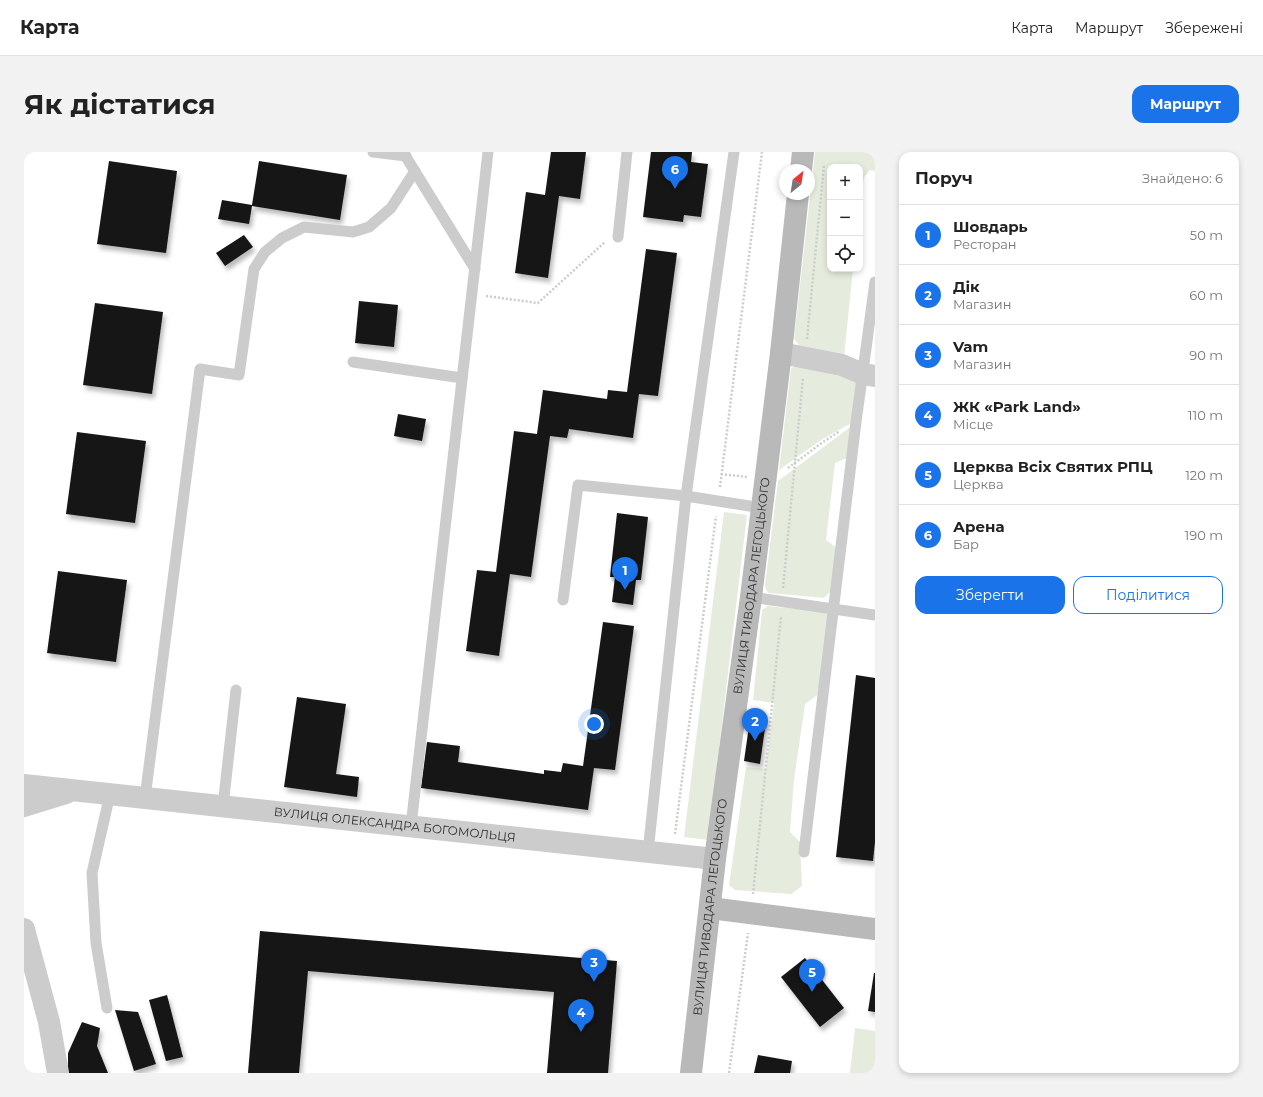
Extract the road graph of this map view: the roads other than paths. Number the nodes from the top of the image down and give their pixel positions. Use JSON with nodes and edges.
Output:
{"nodes":[{"id":1,"x":373,"y":152,"type":"edge"},
{"id":2,"x":488,"y":152,"type":"edge"},
{"id":3,"x":627,"y":152,"type":"edge"},
{"id":4,"x":734,"y":152,"type":"edge"},
{"id":5,"x":803,"y":152,"type":"edge"},
{"id":6,"x":405,"y":154,"type":"edge"},
{"id":7,"x":802,"y":164,"type":"edge"},
{"id":8,"x":415,"y":171,"type":"junction"},
{"id":9,"x":797,"y":200,"type":"edge"},
{"id":10,"x":618,"y":233,"type":"road end"},
{"id":11,"x":475,"y":269,"type":"junction"},
{"id":12,"x":875,"y":282,"type":"edge"},
{"id":13,"x":781,"y":353,"type":"junction"},
{"id":14,"x":353,"y":362,"type":"dead end"},
{"id":15,"x":869,"y":375,"type":"edge"},
{"id":16,"x":462,"y":378,"type":"junction"},
{"id":17,"x":686,"y":496,"type":"junction"},
{"id":18,"x":762,"y":508,"type":"junction"},
{"id":19,"x":751,"y":597,"type":"junction"},
{"id":20,"x":563,"y":600,"type":"dead end"},
{"id":21,"x":833,"y":609,"type":"junction"},
{"id":22,"x":875,"y":615,"type":"edge"},
{"id":23,"x":236,"y":690,"type":"dead end"},
{"id":24,"x":24,"y":785,"type":"edge"},
{"id":25,"x":74,"y":790,"type":"junction"},
{"id":26,"x":110,"y":794,"type":"junction"},
{"id":27,"x":145,"y":798,"type":"junction"},
{"id":28,"x":24,"y":806,"type":"edge"},
{"id":29,"x":222,"y":806,"type":"junction"},
{"id":30,"x":410,"y":826,"type":"junction"},
{"id":31,"x":648,"y":852,"type":"junction"},
{"id":32,"x":804,"y":852,"type":"dead end"},
{"id":33,"x":715,"y":859,"type":"junction"},
{"id":34,"x":710,"y":908,"type":"junction"},
{"id":35,"x":24,"y":929,"type":"edge"},
{"id":36,"x":875,"y":929,"type":"edge"},
{"id":37,"x":107,"y":1008,"type":"dead end"},
{"id":38,"x":58,"y":1073,"type":"edge"},
{"id":39,"x":690,"y":1073,"type":"edge"}],
"edges":[{"from":1,"to":6,"type":"lane"},
{"from":2,"to":11,"type":"lane"},
{"from":3,"to":10,"type":"lane"},
{"from":4,"to":17,"type":"lane"},
{"from":5,"to":7,"type":"street"},
{"from":6,"to":8,"type":"lane"},
{"from":8,"to":11,"type":"lane"},
{"from":8,"to":27,"type":"lane"},
{"from":9,"to":13,"type":"street","name":"ВУЛИЦЯ ТИВОДАРА ЛЕГОЦЬКОГО"},
{"from":11,"to":16,"type":"lane"},
{"from":12,"to":15,"type":"lane"},
{"from":13,"to":15,"type":"street"},
{"from":13,"to":18,"type":"street","name":"ВУЛИЦЯ ТИВОДАРА ЛЕГОЦЬКОГО"},
{"from":14,"to":16,"type":"lane"},
{"from":15,"to":21,"type":"lane"},
{"from":16,"to":30,"type":"lane"},
{"from":17,"to":18,"type":"lane"},
{"from":17,"to":20,"type":"lane"},
{"from":17,"to":31,"type":"lane"},
{"from":18,"to":19,"type":"street","name":"ВУЛИЦЯ ТИВОДАРА ЛЕГОЦЬКОГО"},
{"from":19,"to":21,"type":"lane"},
{"from":19,"to":33,"type":"street","name":"ВУЛИЦЯ ТИВОДАРА ЛЕГОЦЬКОГО"},
{"from":21,"to":22,"type":"lane"},
{"from":21,"to":32,"type":"lane"},
{"from":23,"to":29,"type":"lane"},
{"from":24,"to":25,"type":"street","name":"ВУЛИЦЯ ОЛЕКСАНДРА БОГОМОЛЬЦЯ"},
{"from":25,"to":26,"type":"street","name":"ВУЛИЦЯ ОЛЕКСАНДРА БОГОМОЛЬЦЯ"},
{"from":25,"to":28,"type":"street"},
{"from":26,"to":27,"type":"street","name":"ВУЛИЦЯ ОЛЕКСАНДРА БОГОМОЛЬЦЯ"},
{"from":26,"to":37,"type":"lane"},
{"from":27,"to":29,"type":"street","name":"ВУЛИЦЯ ОЛЕКСАНДРА БОГОМОЛЬЦЯ"},
{"from":29,"to":30,"type":"street","name":"ВУЛИЦЯ ОЛЕКСАНДРА БОГОМОЛЬЦЯ"},
{"from":30,"to":31,"type":"street","name":"ВУЛИЦЯ ОЛЕКСАНДРА БОГОМОЛЬЦЯ"},
{"from":31,"to":33,"type":"street","name":"ВУЛИЦЯ ОЛЕКСАНДРА БОГОМОЛЬЦЯ"},
{"from":33,"to":34,"type":"street","name":"ВУЛИЦЯ ТИВОДАРА ЛЕГОЦЬКОГО"},
{"from":34,"to":36,"type":"street"},
{"from":34,"to":39,"type":"street","name":"ВУЛИЦЯ ТИВОДАРА ЛЕГОЦЬКОГО"},
{"from":35,"to":38,"type":"street"}]}
